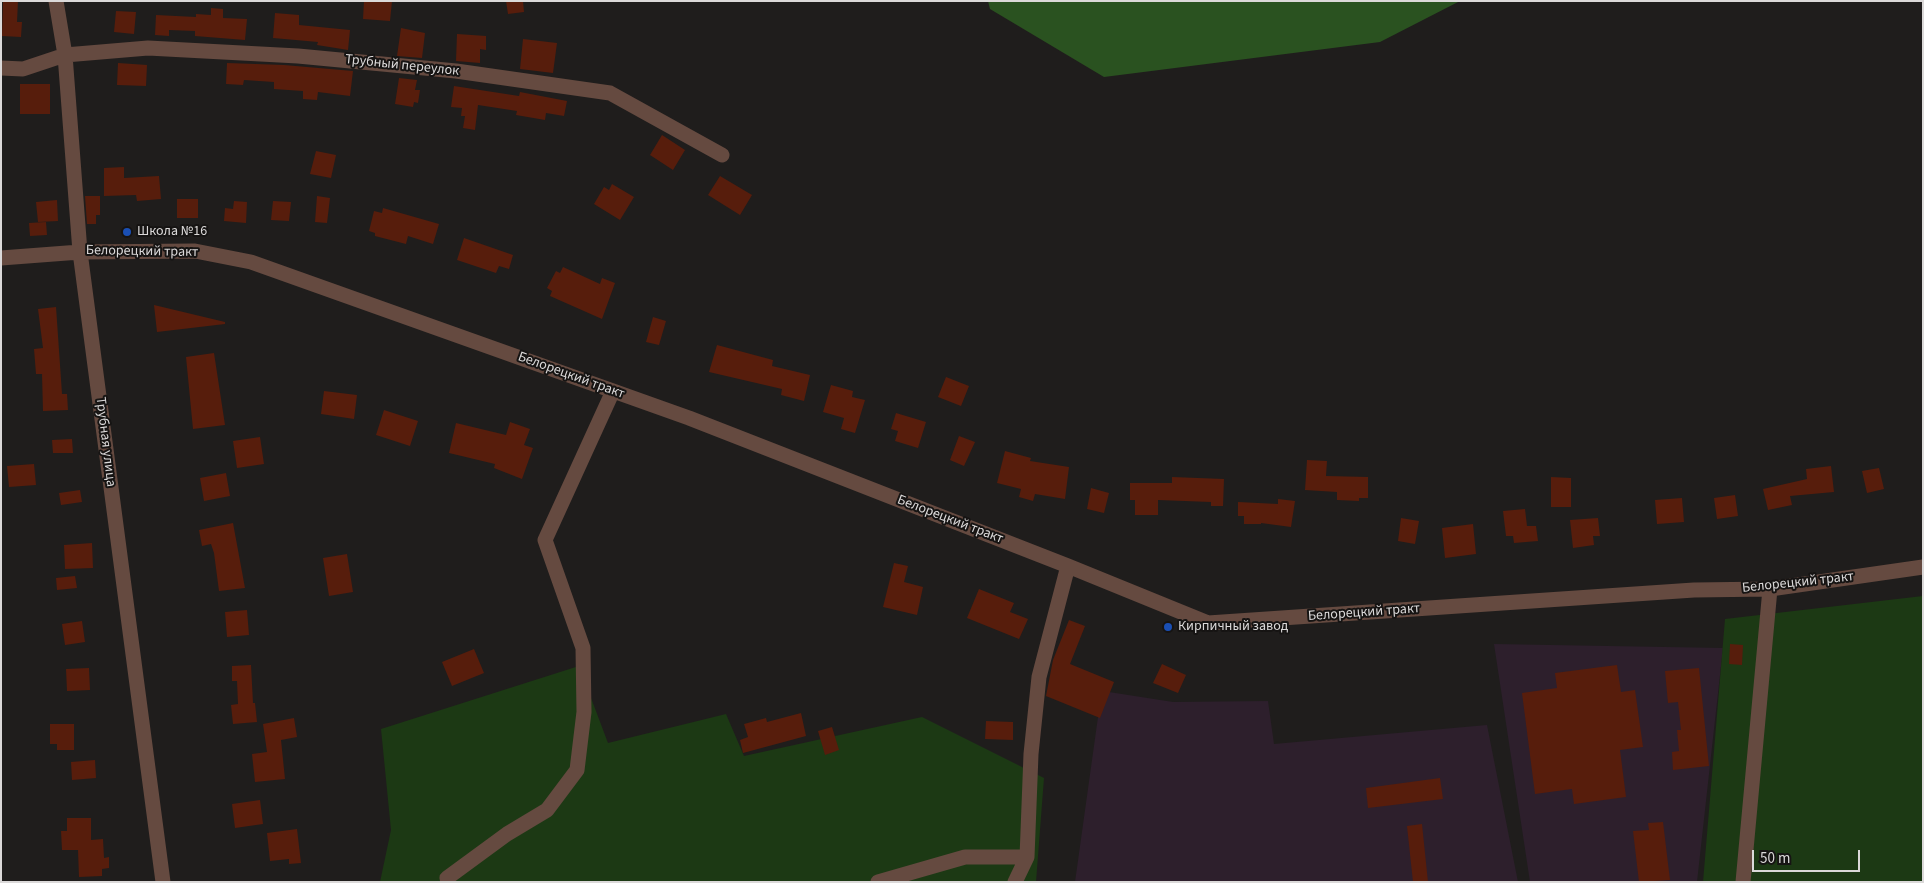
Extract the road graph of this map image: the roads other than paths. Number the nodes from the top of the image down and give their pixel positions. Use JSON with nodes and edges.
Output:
{"nodes":[{"id":1,"x":56,"y":1,"type":"edge"},
{"id":2,"x":65,"y":55,"type":"junction"},
{"id":3,"x":1,"y":68,"type":"edge"},
{"id":4,"x":722,"y":155,"type":"dead end"},
{"id":5,"x":80,"y":252,"type":"junction"},
{"id":6,"x":1,"y":258,"type":"edge"},
{"id":7,"x":613,"y":391,"type":"junction"},
{"id":8,"x":1068,"y":566,"type":"junction"},
{"id":9,"x":1923,"y":567,"type":"edge"},
{"id":10,"x":1770,"y":589,"type":"junction"},
{"id":11,"x":1027,"y":856,"type":"junction"},
{"id":12,"x":163,"y":882,"type":"edge"},
{"id":13,"x":448,"y":882,"type":"edge"},
{"id":14,"x":878,"y":882,"type":"edge"},
{"id":15,"x":1015,"y":882,"type":"edge"},
{"id":16,"x":1743,"y":882,"type":"edge"}],
"edges":[{"from":1,"to":2,"type":"street","name":"Трубная улица"},
{"from":2,"to":3,"type":"street","name":"Трубный переулок"},
{"from":2,"to":4,"type":"street","name":"Трубный переулок"},
{"from":2,"to":5,"type":"street","name":"Трубная улица"},
{"from":5,"to":6,"type":"street","name":"Белорецкий тракт"},
{"from":5,"to":7,"type":"street","name":"Белорецкий тракт"},
{"from":5,"to":12,"type":"street","name":"Трубная улица"},
{"from":7,"to":8,"type":"street","name":"Белорецкий тракт"},
{"from":7,"to":13,"type":"street"},
{"from":8,"to":10,"type":"street","name":"Белорецкий тракт"},
{"from":8,"to":11,"type":"street"},
{"from":9,"to":10,"type":"street","name":"Белорецкий тракт"},
{"from":10,"to":16,"type":"street"},
{"from":11,"to":14,"type":"street"},
{"from":11,"to":15,"type":"street"}]}
